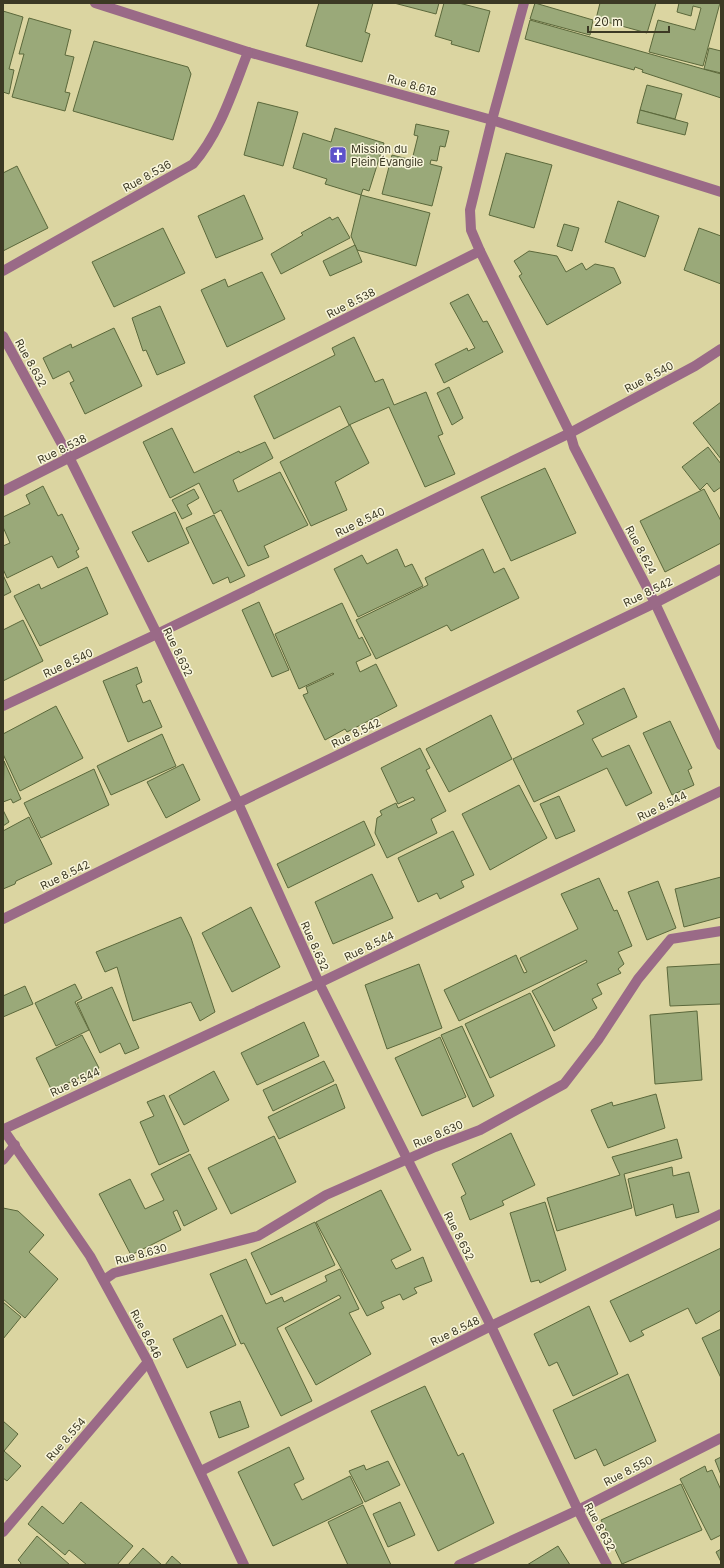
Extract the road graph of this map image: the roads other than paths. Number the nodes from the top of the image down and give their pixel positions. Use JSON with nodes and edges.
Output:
{"nodes":[{"id":1,"x":95,"y":3,"type":"edge"},
{"id":2,"x":524,"y":3,"type":"edge"},
{"id":3,"x":248,"y":52,"type":"junction"},
{"id":4,"x":492,"y":120,"type":"junction"},
{"id":5,"x":721,"y":192,"type":"edge"},
{"id":6,"x":480,"y":251,"type":"junction"},
{"id":7,"x":3,"y":271,"type":"edge"},
{"id":8,"x":3,"y":336,"type":"edge"},
{"id":9,"x":721,"y":349,"type":"edge"},
{"id":10,"x":570,"y":433,"type":"junction"},
{"id":11,"x":70,"y":459,"type":"junction"},
{"id":12,"x":3,"y":491,"type":"edge"},
{"id":13,"x":721,"y":569,"type":"edge"},
{"id":14,"x":655,"y":603,"type":"junction"},
{"id":15,"x":156,"y":634,"type":"junction"},
{"id":16,"x":3,"y":706,"type":"edge"},
{"id":17,"x":721,"y":744,"type":"edge"},
{"id":18,"x":721,"y":791,"type":"edge"},
{"id":19,"x":238,"y":803,"type":"junction"},
{"id":20,"x":3,"y":920,"type":"edge"},
{"id":21,"x":721,"y":930,"type":"edge"},
{"id":22,"x":319,"y":983,"type":"junction"},
{"id":23,"x":4,"y":1129,"type":"edge"},
{"id":24,"x":15,"y":1145,"type":"junction"},
{"id":25,"x":3,"y":1160,"type":"edge"},
{"id":26,"x":408,"y":1160,"type":"junction"},
{"id":27,"x":721,"y":1214,"type":"edge"},
{"id":28,"x":104,"y":1280,"type":"junction"},
{"id":29,"x":491,"y":1326,"type":"junction"},
{"id":30,"x":148,"y":1362,"type":"junction"},
{"id":31,"x":721,"y":1438,"type":"edge"},
{"id":32,"x":200,"y":1471,"type":"junction"},
{"id":33,"x":578,"y":1510,"type":"junction"},
{"id":34,"x":3,"y":1532,"type":"edge"},
{"id":35,"x":244,"y":1565,"type":"edge"},
{"id":36,"x":459,"y":1565,"type":"edge"},
{"id":37,"x":607,"y":1565,"type":"edge"}],
"edges":[{"from":1,"to":3,"type":"street","name":"Rue 8.618"},
{"from":2,"to":4,"type":"street"},
{"from":3,"to":4,"type":"street","name":"Rue 8.618"},
{"from":3,"to":7,"type":"street","name":"Rue 8.536"},
{"from":4,"to":5,"type":"street","name":"Rue 8.618"},
{"from":4,"to":6,"type":"street"},
{"from":6,"to":10,"type":"street","name":"Rue 8.624"},
{"from":6,"to":11,"type":"street","name":"Rue 8.538"},
{"from":8,"to":11,"type":"street","name":"Rue 8.632"},
{"from":9,"to":10,"type":"street","name":"Rue 8.540"},
{"from":10,"to":14,"type":"street","name":"Rue 8.624"},
{"from":10,"to":15,"type":"street","name":"Rue 8.540"},
{"from":11,"to":12,"type":"street","name":"Rue 8.538"},
{"from":11,"to":15,"type":"street","name":"Rue 8.632"},
{"from":13,"to":14,"type":"street","name":"Rue 8.542"},
{"from":14,"to":17,"type":"street","name":"Rue 8.624"},
{"from":14,"to":19,"type":"street","name":"Rue 8.542"},
{"from":15,"to":16,"type":"street","name":"Rue 8.540"},
{"from":15,"to":19,"type":"street","name":"Rue 8.632"},
{"from":18,"to":22,"type":"street","name":"Rue 8.544"},
{"from":19,"to":20,"type":"street","name":"Rue 8.542"},
{"from":19,"to":22,"type":"street","name":"Rue 8.632"},
{"from":21,"to":26,"type":"street","name":"Rue 8.630"},
{"from":22,"to":23,"type":"street","name":"Rue 8.544"},
{"from":22,"to":26,"type":"street","name":"Rue 8.632"},
{"from":23,"to":24,"type":"street","name":"Rue 8.646"},
{"from":24,"to":25,"type":"street"},
{"from":24,"to":28,"type":"street","name":"Rue 8.646"},
{"from":26,"to":28,"type":"street","name":"Rue 8.630"},
{"from":26,"to":29,"type":"street","name":"Rue 8.632"},
{"from":27,"to":29,"type":"street","name":"Rue 8.548"},
{"from":28,"to":30,"type":"street","name":"Rue 8.646"},
{"from":29,"to":32,"type":"street","name":"Rue 8.548"},
{"from":29,"to":33,"type":"street","name":"Rue 8.632"},
{"from":30,"to":32,"type":"street","name":"Rue 8.646"},
{"from":30,"to":34,"type":"street","name":"Rue 8.554"},
{"from":31,"to":33,"type":"street","name":"Rue 8.550"},
{"from":32,"to":35,"type":"street","name":"Rue 8.646"},
{"from":33,"to":36,"type":"street","name":"Rue 8.550"},
{"from":33,"to":37,"type":"street","name":"Rue 8.632"}]}
